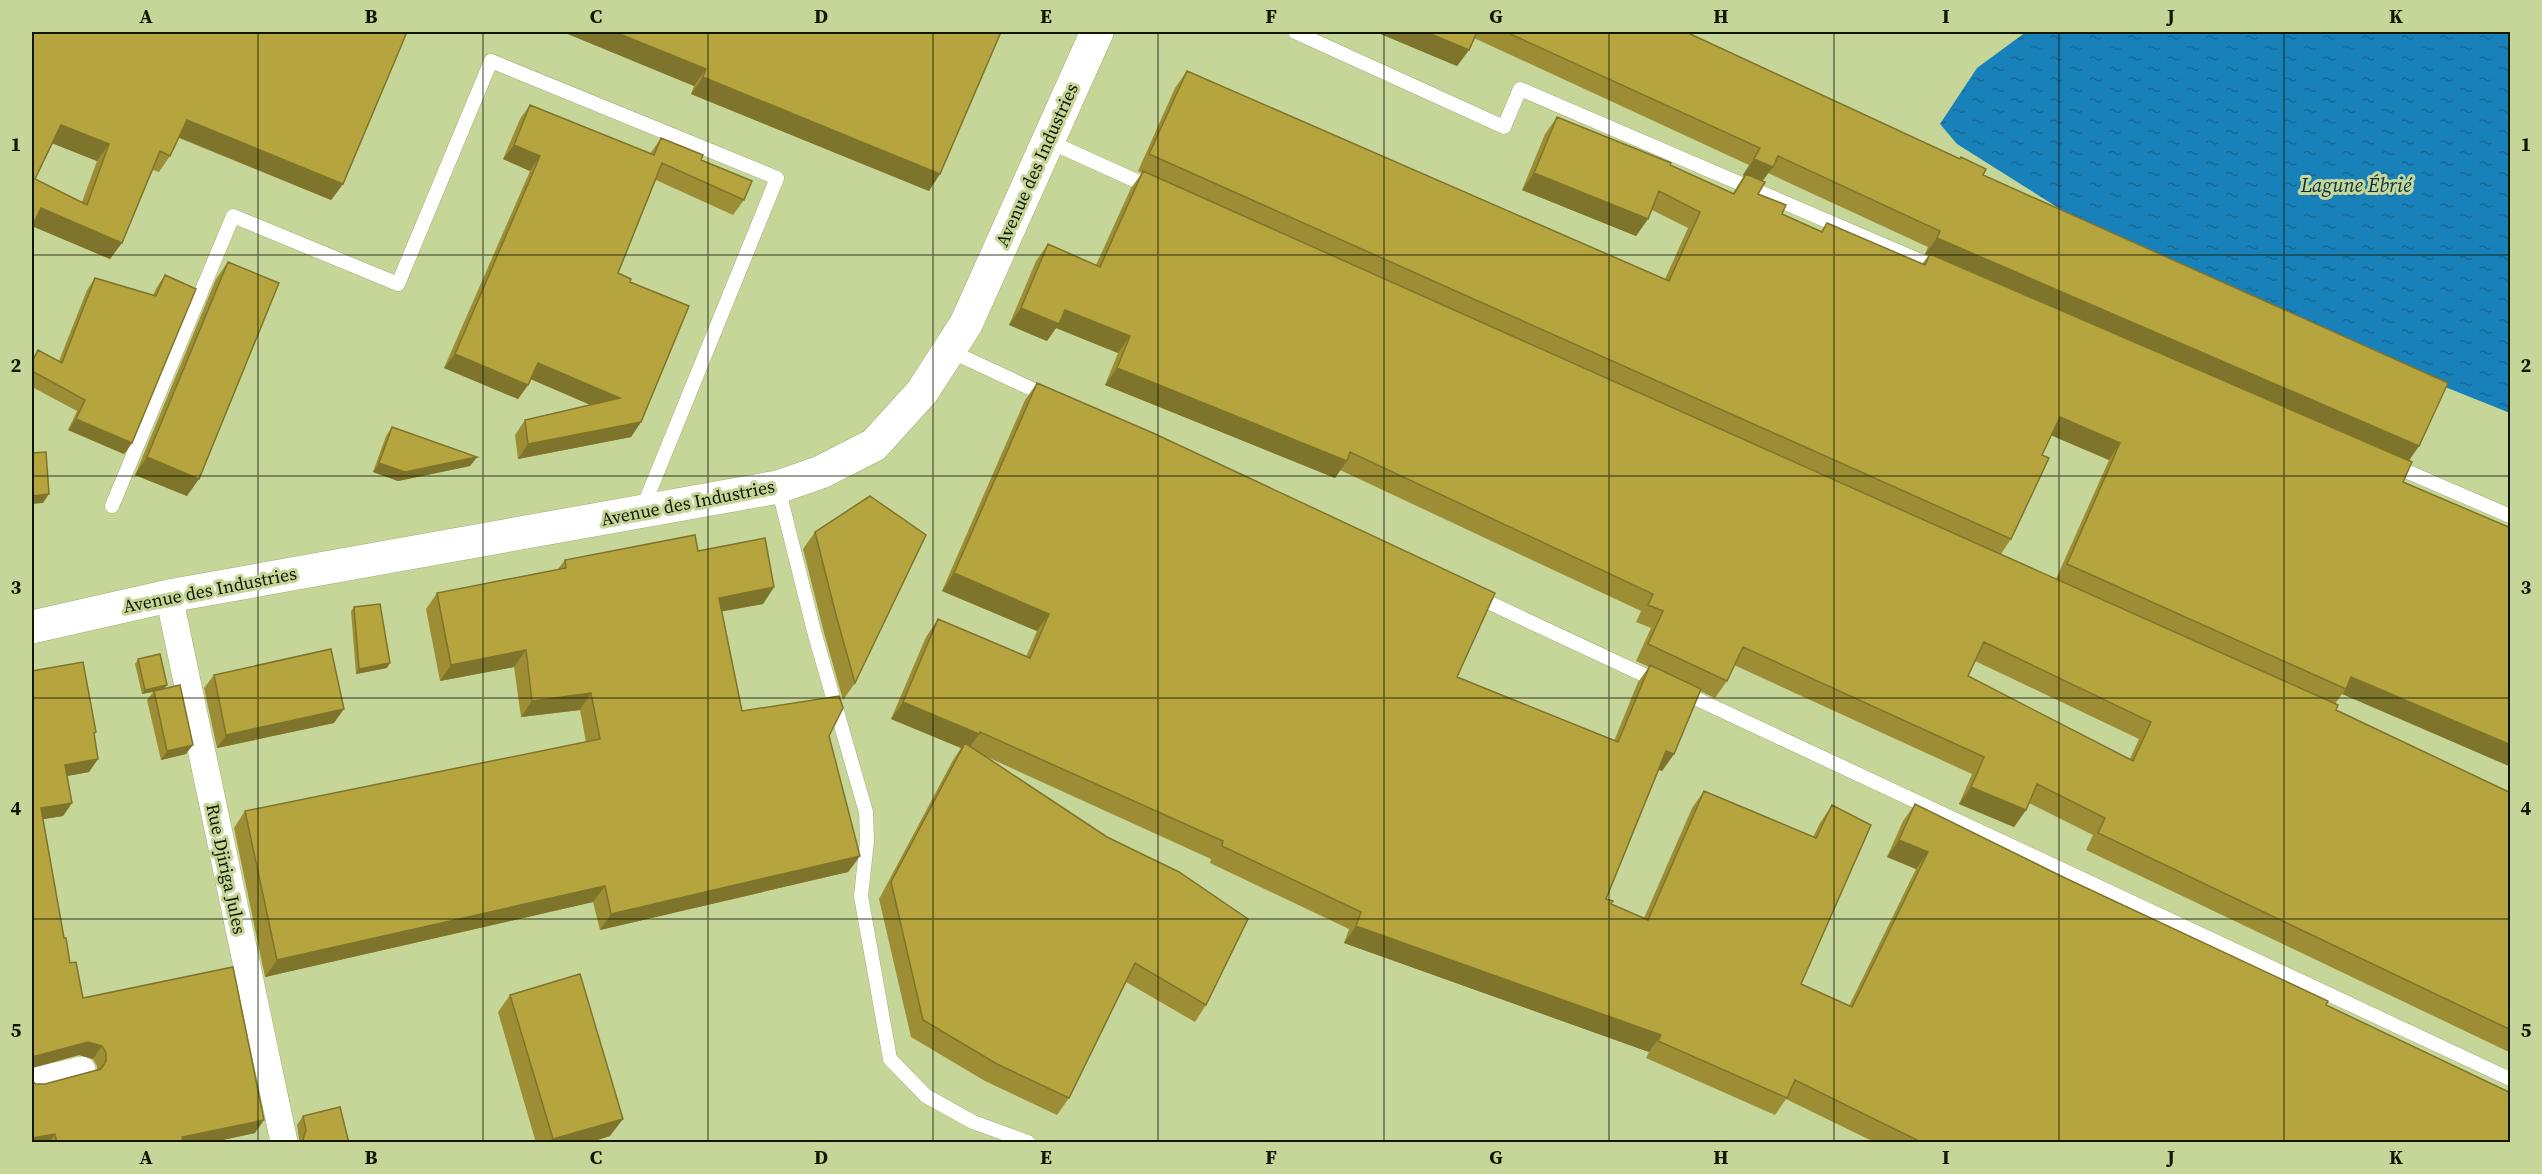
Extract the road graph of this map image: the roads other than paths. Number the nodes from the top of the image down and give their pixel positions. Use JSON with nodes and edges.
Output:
{"nodes":[{"id":1,"x":1097,"y":32,"type":"edge"},
{"id":2,"x":1295,"y":32,"type":"edge"},
{"id":3,"x":1048,"y":141,"type":"junction"},
{"id":4,"x":1163,"y":193,"type":"edge"},
{"id":5,"x":1954,"y":276,"type":"edge"},
{"id":6,"x":948,"y":351,"type":"junction"},
{"id":7,"x":1059,"y":402,"type":"edge"},
{"id":8,"x":2379,"y":459,"type":"edge"},
{"id":9,"x":778,"y":487,"type":"junction"},
{"id":10,"x":112,"y":506,"type":"dead end"},
{"id":11,"x":641,"y":512,"type":"junction"},
{"id":12,"x":2511,"y":516,"type":"edge"},
{"id":13,"x":1466,"y":591,"type":"edge"},
{"id":14,"x":169,"y":596,"type":"junction"},
{"id":15,"x":32,"y":627,"type":"edge"},
{"id":16,"x":82,"y":1070,"type":"dead end"},
{"id":17,"x":2511,"y":1078,"type":"edge"},
{"id":18,"x":32,"y":1082,"type":"edge"},
{"id":19,"x":284,"y":1143,"type":"edge"},
{"id":20,"x":1028,"y":1143,"type":"edge"}],
"edges":[{"from":1,"to":3,"type":"street","name":"Avenue des Industries"},
{"from":2,"to":5,"type":"lane"},
{"from":3,"to":4,"type":"lane"},
{"from":3,"to":6,"type":"street","name":"Avenue des Industries"},
{"from":6,"to":7,"type":"lane"},
{"from":6,"to":9,"type":"street","name":"Avenue des Industries"},
{"from":8,"to":12,"type":"lane"},
{"from":9,"to":11,"type":"street","name":"Avenue des Industries"},
{"from":9,"to":20,"type":"lane"},
{"from":10,"to":11,"type":"lane"},
{"from":11,"to":14,"type":"street","name":"Avenue des Industries"},
{"from":13,"to":17,"type":"lane"},
{"from":14,"to":15,"type":"street","name":"Avenue des Industries"},
{"from":14,"to":19,"type":"street","name":"Rue Djiriga Jules"},
{"from":16,"to":18,"type":"street"}]}
